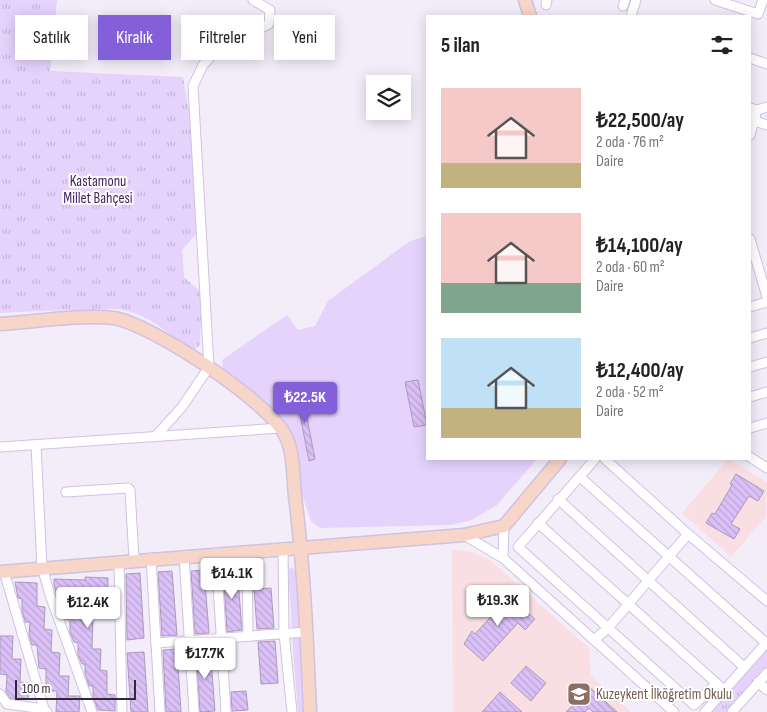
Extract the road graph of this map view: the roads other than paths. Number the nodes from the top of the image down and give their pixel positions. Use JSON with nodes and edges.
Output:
{"nodes":[{"id":1,"x":253,"y":0,"type":"edge"},
{"id":2,"x":525,"y":0,"type":"edge"},
{"id":3,"x":636,"y":0,"type":"edge"},
{"id":4,"x":715,"y":0,"type":"edge"},
{"id":5,"x":763,"y":0,"type":"edge"},
{"id":6,"x":530,"y":15,"type":"edge"},
{"id":7,"x":631,"y":15,"type":"edge"},
{"id":8,"x":763,"y":15,"type":"edge"},
{"id":9,"x":751,"y":58,"type":"edge"},
{"id":10,"x":767,"y":64,"type":"edge"},
{"id":11,"x":767,"y":108,"type":"edge"},
{"id":12,"x":754,"y":109,"type":"edge"},
{"id":13,"x":754,"y":122,"type":"junction"},
{"id":14,"x":767,"y":126,"type":"edge"},
{"id":15,"x":751,"y":132,"type":"edge"},
{"id":16,"x":751,"y":242,"type":"edge"},
{"id":17,"x":767,"y":297,"type":"edge"},
{"id":18,"x":767,"y":302,"type":"edge"},
{"id":19,"x":751,"y":307,"type":"edge"},
{"id":20,"x":0,"y":324,"type":"edge"},
{"id":21,"x":767,"y":333,"type":"edge"},
{"id":22,"x":751,"y":338,"type":"edge"},
{"id":23,"x":767,"y":362,"type":"edge"},
{"id":24,"x":209,"y":367,"type":"junction"},
{"id":25,"x":751,"y":368,"type":"edge"},
{"id":26,"x":767,"y":392,"type":"edge"},
{"id":27,"x":751,"y":397,"type":"edge"},
{"id":28,"x":767,"y":423,"type":"edge"},
{"id":29,"x":281,"y":428,"type":"junction"},
{"id":30,"x":751,"y":428,"type":"edge"},
{"id":31,"x":155,"y":436,"type":"junction"},
{"id":32,"x":36,"y":444,"type":"junction"},
{"id":33,"x":0,"y":447,"type":"edge"},
{"id":34,"x":751,"y":458,"type":"edge"},
{"id":35,"x":559,"y":460,"type":"edge"},
{"id":36,"x":595,"y":460,"type":"edge"},
{"id":37,"x":606,"y":460,"type":"edge"},
{"id":38,"x":767,"y":468,"type":"edge"},
{"id":39,"x":580,"y":476,"type":"junction"},
{"id":40,"x":66,"y":492,"type":"dead end"},
{"id":41,"x":558,"y":500,"type":"junction"},
{"id":42,"x":538,"y":523,"type":"junction"},
{"id":43,"x":504,"y":526,"type":"junction"},
{"id":44,"x":688,"y":534,"type":"junction"},
{"id":45,"x":464,"y":535,"type":"junction"},
{"id":46,"x":302,"y":547,"type":"junction"},
{"id":47,"x":283,"y":548,"type":"junction"},
{"id":48,"x":247,"y":551,"type":"junction"},
{"id":49,"x":216,"y":553,"type":"junction"},
{"id":50,"x":184,"y":556,"type":"junction"},
{"id":51,"x":669,"y":556,"type":"junction"},
{"id":52,"x":151,"y":558,"type":"junction"},
{"id":53,"x":503,"y":558,"type":"junction"},
{"id":54,"x":134,"y":559,"type":"junction"},
{"id":55,"x":119,"y":561,"type":"junction"},
{"id":56,"x":42,"y":567,"type":"junction"},
{"id":57,"x":2,"y":571,"type":"edge"},
{"id":58,"x":647,"y":580,"type":"junction"},
{"id":59,"x":767,"y":601,"type":"edge"},
{"id":60,"x":628,"y":604,"type":"junction"},
{"id":61,"x":608,"y":628,"type":"junction"},
{"id":62,"x":307,"y":632,"type":"junction"},
{"id":63,"x":284,"y":633,"type":"junction"},
{"id":64,"x":248,"y":636,"type":"junction"},
{"id":65,"x":222,"y":638,"type":"junction"},
{"id":66,"x":190,"y":640,"type":"junction"},
{"id":67,"x":594,"y":640,"type":"junction"},
{"id":68,"x":156,"y":642,"type":"junction"},
{"id":69,"x":766,"y":642,"type":"edge"},
{"id":70,"x":744,"y":667,"type":"junction"},
{"id":71,"x":767,"y":673,"type":"edge"},
{"id":72,"x":758,"y":682,"type":"junction"},
{"id":73,"x":716,"y":684,"type":"junction"},
{"id":74,"x":724,"y":690,"type":"junction"},
{"id":75,"x":767,"y":690,"type":"edge"},
{"id":76,"x":0,"y":694,"type":"edge"},
{"id":77,"x":46,"y":711,"type":"edge"},
{"id":78,"x":92,"y":712,"type":"edge"},
{"id":79,"x":122,"y":712,"type":"edge"},
{"id":80,"x":160,"y":712,"type":"edge"},
{"id":81,"x":194,"y":712,"type":"edge"},
{"id":82,"x":226,"y":712,"type":"edge"},
{"id":83,"x":292,"y":712,"type":"edge"},
{"id":84,"x":310,"y":712,"type":"edge"},
{"id":85,"x":674,"y":712,"type":"edge"},
{"id":86,"x":705,"y":712,"type":"edge"},
{"id":87,"x":732,"y":712,"type":"edge"}],
"edges":[{"from":1,"to":24,"type":"street"},
{"from":2,"to":6,"type":"street"},
{"from":3,"to":7,"type":"street"},
{"from":4,"to":8,"type":"street"},
{"from":5,"to":8,"type":"street"},
{"from":9,"to":10,"type":"street"},
{"from":11,"to":12,"type":"street"},
{"from":12,"to":13,"type":"street"},
{"from":13,"to":14,"type":"street"},
{"from":13,"to":15,"type":"street"},
{"from":16,"to":17,"type":"street"},
{"from":18,"to":19,"type":"street"},
{"from":20,"to":24,"type":"street"},
{"from":21,"to":22,"type":"street"},
{"from":23,"to":25,"type":"street"},
{"from":24,"to":29,"type":"street"},
{"from":24,"to":31,"type":"street"},
{"from":26,"to":27,"type":"street"},
{"from":28,"to":30,"type":"street"},
{"from":29,"to":31,"type":"street"},
{"from":29,"to":46,"type":"street"},
{"from":31,"to":32,"type":"street"},
{"from":32,"to":33,"type":"street"},
{"from":32,"to":56,"type":"street"},
{"from":34,"to":38,"type":"street"},
{"from":35,"to":43,"type":"street"},
{"from":36,"to":39,"type":"street"},
{"from":37,"to":44,"type":"street"},
{"from":39,"to":41,"type":"street"},
{"from":39,"to":51,"type":"street"},
{"from":40,"to":54,"type":"street"},
{"from":41,"to":42,"type":"street"},
{"from":41,"to":58,"type":"street"},
{"from":42,"to":60,"type":"street"},
{"from":42,"to":61,"type":"street"},
{"from":43,"to":45,"type":"street"},
{"from":43,"to":53,"type":"street"},
{"from":44,"to":51,"type":"street"},
{"from":44,"to":59,"type":"street"},
{"from":45,"to":46,"type":"street"},
{"from":45,"to":53,"type":"street"},
{"from":46,"to":47,"type":"street"},
{"from":46,"to":62,"type":"street"},
{"from":47,"to":48,"type":"street"},
{"from":47,"to":63,"type":"street"},
{"from":48,"to":49,"type":"street"},
{"from":48,"to":64,"type":"street"},
{"from":49,"to":50,"type":"street"},
{"from":49,"to":65,"type":"street"},
{"from":50,"to":52,"type":"street"},
{"from":50,"to":66,"type":"street"},
{"from":51,"to":58,"type":"street"},
{"from":51,"to":69,"type":"street"},
{"from":52,"to":54,"type":"street"},
{"from":52,"to":68,"type":"street"},
{"from":53,"to":67,"type":"street"},
{"from":54,"to":55,"type":"street"},
{"from":55,"to":56,"type":"street"},
{"from":55,"to":79,"type":"street"},
{"from":56,"to":57,"type":"street"},
{"from":56,"to":78,"type":"street"},
{"from":57,"to":77,"type":"street"},
{"from":58,"to":60,"type":"street"},
{"from":58,"to":70,"type":"street"},
{"from":60,"to":61,"type":"street"},
{"from":60,"to":73,"type":"street"},
{"from":61,"to":67,"type":"street"},
{"from":61,"to":73,"type":"street"},
{"from":62,"to":63,"type":"street"},
{"from":62,"to":84,"type":"street"},
{"from":63,"to":64,"type":"street"},
{"from":63,"to":83,"type":"street"},
{"from":64,"to":65,"type":"street"},
{"from":65,"to":66,"type":"street"},
{"from":65,"to":82,"type":"street"},
{"from":66,"to":68,"type":"street"},
{"from":66,"to":81,"type":"street"},
{"from":67,"to":85,"type":"street"},
{"from":68,"to":80,"type":"street"},
{"from":69,"to":70,"type":"street"},
{"from":70,"to":74,"type":"street"},
{"from":71,"to":72,"type":"street"},
{"from":72,"to":75,"type":"street"},
{"from":72,"to":87,"type":"street"},
{"from":73,"to":74,"type":"street"},
{"from":74,"to":86,"type":"street"},
{"from":76,"to":77,"type":"street"}]}
